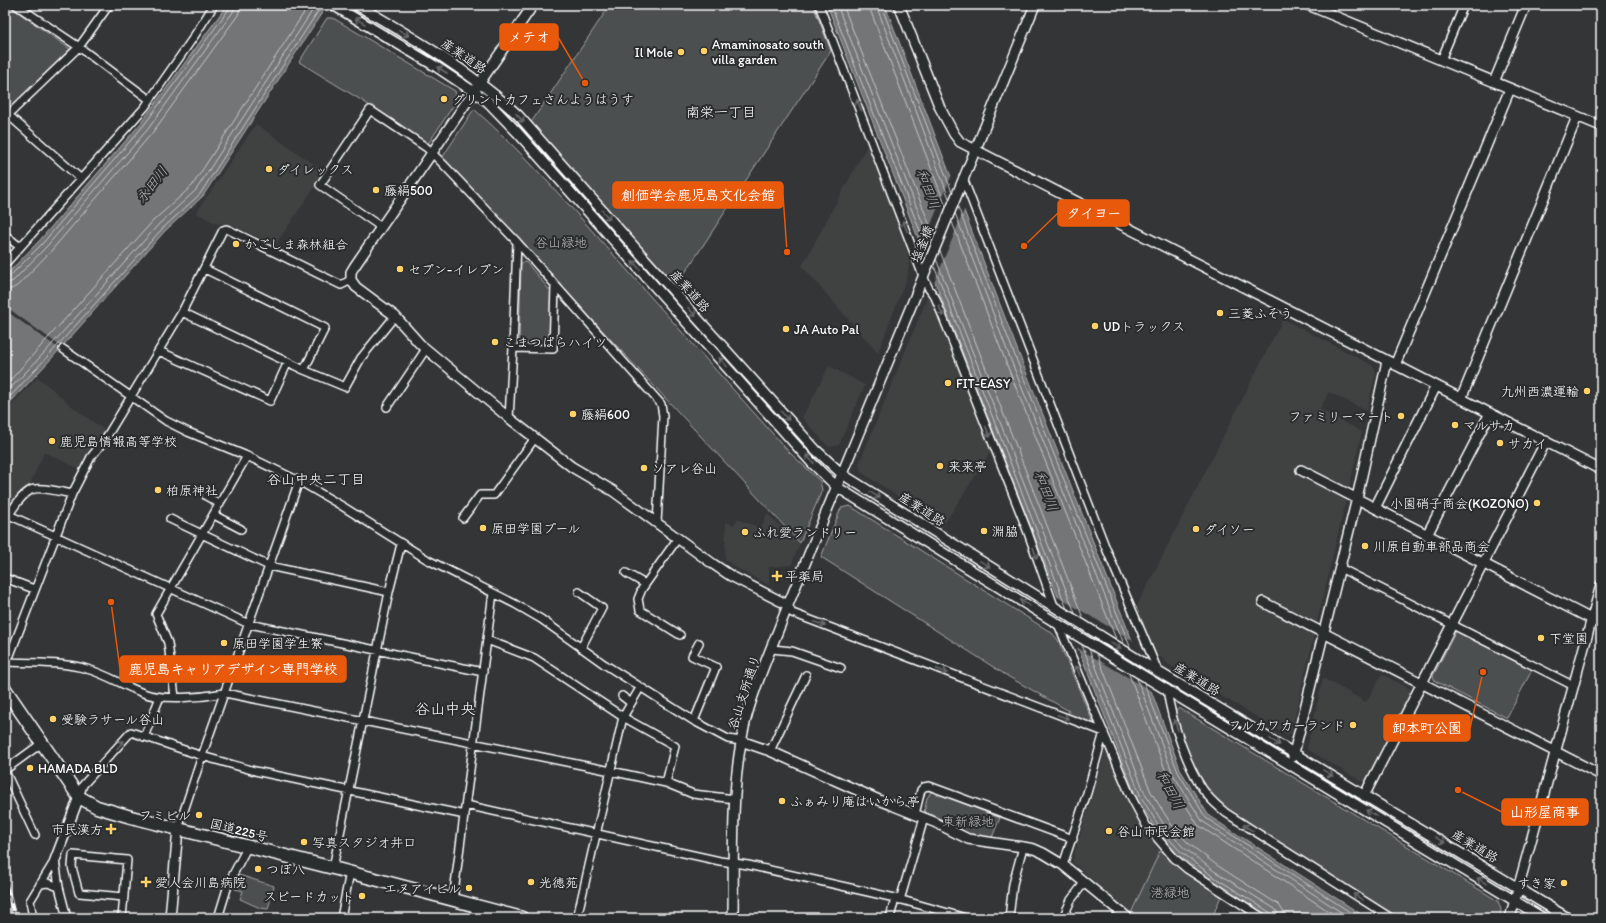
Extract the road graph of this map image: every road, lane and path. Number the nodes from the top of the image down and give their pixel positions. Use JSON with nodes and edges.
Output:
{"nodes":[{"id":1,"x":16,"y":5,"type":"edge"},
{"id":2,"x":109,"y":5,"type":"edge"},
{"id":3,"x":214,"y":5,"type":"edge"},
{"id":4,"x":333,"y":5,"type":"edge"},
{"id":5,"x":357,"y":5,"type":"edge"},
{"id":6,"x":533,"y":5,"type":"edge"},
{"id":7,"x":820,"y":5,"type":"edge"},
{"id":8,"x":899,"y":5,"type":"edge"},
{"id":9,"x":1035,"y":5,"type":"edge"},
{"id":10,"x":1308,"y":5,"type":"edge"},
{"id":11,"x":1464,"y":5,"type":"edge"},
{"id":12,"x":1526,"y":5,"type":"edge"},
{"id":13,"x":79,"y":47,"type":"junction"},
{"id":14,"x":1442,"y":60,"type":"junction"},
{"id":15,"x":1494,"y":82,"type":"junction"},
{"id":16,"x":480,"y":83,"type":"junction"},
{"id":17,"x":1510,"y":89,"type":"junction"},
{"id":18,"x":474,"y":92,"type":"junction"},
{"id":19,"x":150,"y":100,"type":"junction"},
{"id":20,"x":6,"y":115,"type":"edge"},
{"id":21,"x":1577,"y":117,"type":"junction"},
{"id":22,"x":1601,"y":126,"type":"edge"},
{"id":23,"x":975,"y":150,"type":"junction"},
{"id":24,"x":432,"y":154,"type":"junction"},
{"id":25,"x":81,"y":179,"type":"junction"},
{"id":26,"x":962,"y":180,"type":"junction"},
{"id":27,"x":381,"y":227,"type":"junction"},
{"id":28,"x":5,"y":235,"type":"edge"},
{"id":29,"x":516,"y":242,"type":"junction"},
{"id":30,"x":20,"y":247,"type":"junction"},
{"id":31,"x":5,"y":264,"type":"edge"},
{"id":32,"x":205,"y":269,"type":"junction"},
{"id":33,"x":923,"y":276,"type":"junction"},
{"id":34,"x":351,"y":280,"type":"junction"},
{"id":35,"x":555,"y":286,"type":"junction"},
{"id":36,"x":182,"y":312,"type":"junction"},
{"id":37,"x":395,"y":316,"type":"junction"},
{"id":38,"x":513,"y":348,"type":"junction"},
{"id":39,"x":63,"y":349,"type":"dead end"},
{"id":40,"x":426,"y":349,"type":"junction"},
{"id":41,"x":160,"y":351,"type":"junction"},
{"id":42,"x":288,"y":362,"type":"junction"},
{"id":43,"x":1391,"y":363,"type":"junction"},
{"id":44,"x":304,"y":370,"type":"junction"},
{"id":45,"x":1436,"y":386,"type":"junction"},
{"id":46,"x":131,"y":398,"type":"junction"},
{"id":47,"x":1461,"y":398,"type":"junction"},
{"id":48,"x":387,"y":406,"type":"dead end"},
{"id":49,"x":1490,"y":413,"type":"junction"},
{"id":50,"x":509,"y":418,"type":"junction"},
{"id":51,"x":535,"y":438,"type":"junction"},
{"id":52,"x":1546,"y":441,"type":"junction"},
{"id":53,"x":247,"y":456,"type":"junction"},
{"id":54,"x":1301,"y":470,"type":"dead end"},
{"id":55,"x":1601,"y":470,"type":"edge"},
{"id":56,"x":842,"y":474,"type":"junction"},
{"id":57,"x":299,"y":481,"type":"junction"},
{"id":58,"x":837,"y":487,"type":"junction"},
{"id":59,"x":72,"y":494,"type":"junction"},
{"id":60,"x":206,"y":496,"type":"dead end"},
{"id":61,"x":1357,"y":498,"type":"junction"},
{"id":62,"x":220,"y":504,"type":"junction"},
{"id":63,"x":1375,"y":508,"type":"junction"},
{"id":64,"x":214,"y":515,"type":"junction"},
{"id":65,"x":7,"y":518,"type":"edge"},
{"id":66,"x":463,"y":518,"type":"dead end"},
{"id":67,"x":170,"y":519,"type":"dead end"},
{"id":68,"x":656,"y":523,"type":"junction"},
{"id":69,"x":241,"y":529,"type":"dead end"},
{"id":70,"x":202,"y":534,"type":"junction"},
{"id":71,"x":1427,"y":535,"type":"junction"},
{"id":72,"x":55,"y":536,"type":"junction"},
{"id":73,"x":678,"y":538,"type":"junction"},
{"id":74,"x":401,"y":544,"type":"junction"},
{"id":75,"x":1483,"y":563,"type":"junction"},
{"id":76,"x":269,"y":566,"type":"junction"},
{"id":77,"x":1340,"y":568,"type":"junction"},
{"id":78,"x":626,"y":573,"type":"dead end"},
{"id":79,"x":5,"y":578,"type":"edge"},
{"id":80,"x":645,"y":584,"type":"junction"},
{"id":81,"x":1601,"y":585,"type":"edge"},
{"id":82,"x":34,"y":589,"type":"junction"},
{"id":83,"x":171,"y":589,"type":"junction"},
{"id":84,"x":389,"y":592,"type":"junction"},
{"id":85,"x":579,"y":592,"type":"dead end"},
{"id":86,"x":493,"y":593,"type":"junction"},
{"id":87,"x":1263,"y":602,"type":"dead end"},
{"id":88,"x":788,"y":605,"type":"junction"},
{"id":89,"x":1057,"y":608,"type":"junction"},
{"id":90,"x":1592,"y":619,"type":"junction"},
{"id":91,"x":249,"y":624,"type":"junction"},
{"id":92,"x":1452,"y":624,"type":"junction"},
{"id":93,"x":1601,"y":624,"type":"edge"},
{"id":94,"x":1062,"y":626,"type":"junction"},
{"id":95,"x":680,"y":634,"type":"dead end"},
{"id":96,"x":1324,"y":634,"type":"junction"},
{"id":97,"x":487,"y":640,"type":"junction"},
{"id":98,"x":699,"y":643,"type":"dead end"},
{"id":99,"x":581,"y":648,"type":"junction"},
{"id":100,"x":772,"y":649,"type":"junction"},
{"id":101,"x":378,"y":650,"type":"junction"},
{"id":102,"x":5,"y":662,"type":"edge"},
{"id":103,"x":841,"y":668,"type":"dead end"},
{"id":104,"x":1155,"y":670,"type":"junction"},
{"id":105,"x":483,"y":672,"type":"junction"},
{"id":106,"x":806,"y":675,"type":"dead end"},
{"id":107,"x":1421,"y":684,"type":"junction"},
{"id":108,"x":1574,"y":686,"type":"junction"},
{"id":109,"x":640,"y":688,"type":"junction"},
{"id":110,"x":5,"y":689,"type":"edge"},
{"id":111,"x":1168,"y":689,"type":"junction"},
{"id":112,"x":225,"y":694,"type":"junction"},
{"id":113,"x":622,"y":696,"type":"dead end"},
{"id":114,"x":160,"y":697,"type":"junction"},
{"id":115,"x":175,"y":697,"type":"junction"},
{"id":116,"x":631,"y":703,"type":"junction"},
{"id":117,"x":622,"y":716,"type":"junction"},
{"id":118,"x":363,"y":720,"type":"junction"},
{"id":119,"x":694,"y":721,"type":"junction"},
{"id":120,"x":1104,"y":732,"type":"junction"},
{"id":121,"x":144,"y":737,"type":"junction"},
{"id":122,"x":741,"y":741,"type":"junction"},
{"id":123,"x":473,"y":742,"type":"junction"},
{"id":124,"x":42,"y":743,"type":"junction"},
{"id":125,"x":770,"y":751,"type":"junction"},
{"id":126,"x":1294,"y":753,"type":"junction"},
{"id":127,"x":1556,"y":754,"type":"junction"},
{"id":128,"x":202,"y":756,"type":"junction"},
{"id":129,"x":1291,"y":764,"type":"junction"},
{"id":130,"x":5,"y":770,"type":"edge"},
{"id":131,"x":611,"y":771,"type":"junction"},
{"id":132,"x":1601,"y":775,"type":"edge"},
{"id":133,"x":666,"y":783,"type":"junction"},
{"id":134,"x":348,"y":791,"type":"junction"},
{"id":135,"x":79,"y":796,"type":"junction"},
{"id":136,"x":1364,"y":796,"type":"junction"},
{"id":137,"x":735,"y":799,"type":"junction"},
{"id":138,"x":466,"y":804,"type":"junction"},
{"id":139,"x":465,"y":815,"type":"junction"},
{"id":140,"x":919,"y":816,"type":"junction"},
{"id":141,"x":178,"y":829,"type":"junction"},
{"id":142,"x":597,"y":833,"type":"junction"},
{"id":143,"x":35,"y":835,"type":"dead end"},
{"id":144,"x":1073,"y":839,"type":"junction"},
{"id":145,"x":248,"y":846,"type":"junction"},
{"id":146,"x":1023,"y":847,"type":"junction"},
{"id":147,"x":55,"y":860,"type":"junction"},
{"id":148,"x":734,"y":864,"type":"junction"},
{"id":149,"x":1063,"y":865,"type":"junction"},
{"id":150,"x":333,"y":868,"type":"junction"},
{"id":151,"x":350,"y":872,"type":"junction"},
{"id":152,"x":1084,"y":883,"type":"junction"},
{"id":153,"x":40,"y":884,"type":"junction"},
{"id":154,"x":59,"y":887,"type":"junction"},
{"id":155,"x":1519,"y":888,"type":"junction"},
{"id":156,"x":124,"y":897,"type":"junction"},
{"id":157,"x":897,"y":899,"type":"junction"},
{"id":158,"x":453,"y":900,"type":"junction"},
{"id":159,"x":1515,"y":901,"type":"junction"},
{"id":160,"x":476,"y":912,"type":"edge"},
{"id":161,"x":33,"y":918,"type":"edge"},
{"id":162,"x":67,"y":918,"type":"edge"},
{"id":163,"x":122,"y":918,"type":"edge"},
{"id":164,"x":170,"y":918,"type":"edge"},
{"id":165,"x":218,"y":918,"type":"edge"},
{"id":166,"x":341,"y":918,"type":"edge"},
{"id":167,"x":522,"y":918,"type":"edge"},
{"id":168,"x":577,"y":918,"type":"edge"},
{"id":169,"x":734,"y":918,"type":"edge"},
{"id":170,"x":890,"y":918,"type":"edge"},
{"id":171,"x":966,"y":918,"type":"edge"},
{"id":172,"x":1009,"y":918,"type":"edge"},
{"id":173,"x":1063,"y":918,"type":"edge"},
{"id":174,"x":1128,"y":918,"type":"edge"},
{"id":175,"x":1263,"y":918,"type":"edge"},
{"id":176,"x":1392,"y":918,"type":"edge"},
{"id":177,"x":1510,"y":918,"type":"edge"},
{"id":178,"x":1543,"y":918,"type":"edge"},
{"id":179,"x":1568,"y":918,"type":"edge"}],
"edges":[{"from":1,"to":13,"type":"street"},
{"from":2,"to":13,"type":"street"},
{"from":3,"to":19,"type":"street"},
{"from":18,"to":4,"type":"street","name":"産業道路","one_way":true},
{"from":5,"to":16,"type":"street","name":"産業道路","one_way":true},
{"from":6,"to":16,"type":"street"},
{"from":33,"to":7,"type":"street","one_way":true},
{"from":8,"to":23,"type":"street"},
{"from":9,"to":23,"type":"street","name":"塩釜橋"},
{"from":10,"to":14,"type":"street"},
{"from":11,"to":14,"type":"street"},
{"from":12,"to":15,"type":"street"},
{"from":13,"to":19,"type":"street"},
{"from":13,"to":20,"type":"street"},
{"from":14,"to":15,"type":"street"},
{"from":15,"to":17,"type":"street"},
{"from":16,"to":18,"type":"street"},
{"from":16,"to":56,"type":"street","name":"産業道路","one_way":true},
{"from":17,"to":21,"type":"street"},
{"from":17,"to":43,"type":"street"},
{"from":18,"to":24,"type":"street"},
{"from":58,"to":18,"type":"street","name":"産業道路","one_way":true},
{"from":19,"to":25,"type":"street"},
{"from":20,"to":25,"type":"street"},
{"from":21,"to":22,"type":"street"},
{"from":21,"to":47,"type":"street"},
{"from":23,"to":26,"type":"street","name":"塩釜橋"},
{"from":23,"to":43,"type":"street"},
{"from":24,"to":27,"type":"street"},
{"from":24,"to":27,"type":"street"},
{"from":24,"to":29,"type":"street"},
{"from":25,"to":30,"type":"street"},
{"from":26,"to":33,"type":"street","name":"塩釜橋"},
{"from":26,"to":104,"type":"street"},
{"from":27,"to":34,"type":"street"},
{"from":28,"to":30,"type":"street"},
{"from":29,"to":35,"type":"street"},
{"from":29,"to":38,"type":"street"},
{"from":30,"to":31,"type":"street"},
{"from":32,"to":34,"type":"street"},
{"from":32,"to":36,"type":"street"},
{"from":32,"to":44,"type":"street"},
{"from":33,"to":56,"type":"street","name":"塩釜橋"},
{"from":33,"to":89,"type":"street","one_way":true},
{"from":34,"to":37,"type":"street"},
{"from":35,"to":38,"type":"street"},
{"from":35,"to":68,"type":"street"},
{"from":36,"to":41,"type":"street"},
{"from":36,"to":42,"type":"street"},
{"from":37,"to":40,"type":"street"},
{"from":37,"to":44,"type":"street"},
{"from":38,"to":50,"type":"street"},
{"from":39,"to":46,"type":"street"},
{"from":40,"to":48,"type":"street"},
{"from":40,"to":50,"type":"street"},
{"from":41,"to":42,"type":"street"},
{"from":41,"to":46,"type":"street"},
{"from":42,"to":44,"type":"street"},
{"from":43,"to":45,"type":"street"},
{"from":43,"to":61,"type":"street"},
{"from":45,"to":47,"type":"street"},
{"from":45,"to":63,"type":"street"},
{"from":46,"to":53,"type":"street"},
{"from":46,"to":59,"type":"street"},
{"from":47,"to":49,"type":"street"},
{"from":49,"to":52,"type":"street"},
{"from":49,"to":71,"type":"street"},
{"from":50,"to":51,"type":"street"},
{"from":51,"to":66,"type":"street"},
{"from":51,"to":68,"type":"street"},
{"from":52,"to":55,"type":"street"},
{"from":52,"to":75,"type":"street"},
{"from":53,"to":57,"type":"street"},
{"from":53,"to":62,"type":"street"},
{"from":54,"to":61,"type":"street"},
{"from":56,"to":58,"type":"street","name":"谷山支所通り"},
{"from":56,"to":89,"type":"street","name":"産業道路","one_way":true},
{"from":57,"to":74,"type":"street"},
{"from":57,"to":76,"type":"street"},
{"from":58,"to":88,"type":"street","name":"谷山支所通り"},
{"from":94,"to":58,"type":"street","name":"産業道路","one_way":true},
{"from":59,"to":65,"type":"street"},
{"from":59,"to":72,"type":"street"},
{"from":60,"to":62,"type":"street"},
{"from":61,"to":63,"type":"street"},
{"from":61,"to":77,"type":"street"},
{"from":62,"to":64,"type":"street"},
{"from":63,"to":71,"type":"street"},
{"from":64,"to":69,"type":"street"},
{"from":64,"to":70,"type":"street"},
{"from":65,"to":72,"type":"street"},
{"from":67,"to":70,"type":"street"},
{"from":68,"to":73,"type":"street"},
{"from":70,"to":76,"type":"street"},
{"from":70,"to":83,"type":"street"},
{"from":71,"to":75,"type":"street"},
{"from":72,"to":82,"type":"street"},
{"from":72,"to":83,"type":"street"},
{"from":73,"to":80,"type":"street"},
{"from":73,"to":88,"type":"street"},
{"from":74,"to":84,"type":"street"},
{"from":74,"to":86,"type":"street"},
{"from":75,"to":90,"type":"street"},
{"from":75,"to":92,"type":"street"},
{"from":76,"to":84,"type":"street"},
{"from":76,"to":91,"type":"street"},
{"from":77,"to":92,"type":"street"},
{"from":77,"to":96,"type":"street"},
{"from":78,"to":80,"type":"street"},
{"from":79,"to":82,"type":"street"},
{"from":80,"to":95,"type":"street"},
{"from":81,"to":90,"type":"street"},
{"from":82,"to":102,"type":"street"},
{"from":83,"to":91,"type":"street"},
{"from":83,"to":115,"type":"street"},
{"from":84,"to":101,"type":"street"},
{"from":85,"to":99,"type":"street"},
{"from":86,"to":97,"type":"street"},
{"from":86,"to":99,"type":"street"},
{"from":87,"to":96,"type":"street"},
{"from":88,"to":100,"type":"street","name":"谷山支所通り"},
{"from":88,"to":120,"type":"street","one_way":true},
{"from":89,"to":104,"type":"street","name":"産業道路","one_way":true},
{"from":90,"to":93,"type":"street"},
{"from":90,"to":108,"type":"street"},
{"from":91,"to":101,"type":"street"},
{"from":91,"to":112,"type":"street"},
{"from":92,"to":107,"type":"street"},
{"from":92,"to":108,"type":"street"},
{"from":94,"to":111,"type":"street","name":"産業道路"},
{"from":120,"to":94,"type":"street","one_way":true},
{"from":96,"to":107,"type":"street"},
{"from":96,"to":126,"type":"street"},
{"from":97,"to":105,"type":"street"},
{"from":97,"to":117,"type":"street"},
{"from":98,"to":119,"type":"street"},
{"from":99,"to":109,"type":"street"},
{"from":100,"to":103,"type":"street"},
{"from":100,"to":122,"type":"street","name":"谷山支所通り"},
{"from":101,"to":105,"type":"street"},
{"from":101,"to":118,"type":"street"},
{"from":102,"to":114,"type":"street"},
{"from":104,"to":126,"type":"street","name":"産業道路","one_way":true},
{"from":105,"to":123,"type":"street"},
{"from":106,"to":125,"type":"street"},
{"from":107,"to":127,"type":"street"},
{"from":107,"to":136,"type":"street"},
{"from":108,"to":127,"type":"street"},
{"from":109,"to":116,"type":"street"},
{"from":109,"to":119,"type":"street"},
{"from":110,"to":124,"type":"highway","name":"国道225号"},
{"from":111,"to":129,"type":"street","name":"産業道路"},
{"from":176,"to":111,"type":"street","one_way":true},
{"from":112,"to":115,"type":"street"},
{"from":112,"to":118,"type":"street"},
{"from":112,"to":128,"type":"street"},
{"from":113,"to":116,"type":"street"},
{"from":114,"to":115,"type":"street"},
{"from":114,"to":121,"type":"street"},
{"from":116,"to":117,"type":"street"},
{"from":117,"to":131,"type":"street"},
{"from":117,"to":133,"type":"street"},
{"from":118,"to":123,"type":"street"},
{"from":118,"to":134,"type":"street"},
{"from":119,"to":122,"type":"street"},
{"from":120,"to":144,"type":"street"},
{"from":120,"to":175,"type":"street"},
{"from":121,"to":128,"type":"street"},
{"from":135,"to":121,"type":"street","one_way":true},
{"from":122,"to":125,"type":"street"},
{"from":122,"to":137,"type":"street","name":"谷山支所通り"},
{"from":123,"to":131,"type":"street"},
{"from":123,"to":138,"type":"street"},
{"from":124,"to":130,"type":"street"},
{"from":124,"to":135,"type":"highway","name":"国道225号"},
{"from":125,"to":140,"type":"street"},
{"from":126,"to":129,"type":"street"},
{"from":126,"to":136,"type":"street","name":"産業道路","one_way":true},
{"from":127,"to":132,"type":"street"},
{"from":127,"to":155,"type":"street"},
{"from":128,"to":134,"type":"street"},
{"from":128,"to":141,"type":"street"},
{"from":159,"to":129,"type":"street","name":"産業道路","one_way":true},
{"from":130,"to":143,"type":"street"},
{"from":131,"to":133,"type":"street"},
{"from":131,"to":142,"type":"street"},
{"from":133,"to":137,"type":"street"},
{"from":134,"to":139,"type":"street"},
{"from":134,"to":150,"type":"street"},
{"from":135,"to":141,"type":"highway","name":"国道225号"},
{"from":135,"to":147,"type":"street"},
{"from":136,"to":155,"type":"street","name":"産業道路","one_way":true},
{"from":137,"to":148,"type":"street","name":"谷山支所通り"},
{"from":138,"to":139,"type":"street"},
{"from":138,"to":142,"type":"street"},
{"from":139,"to":158,"type":"street"},
{"from":140,"to":144,"type":"street"},
{"from":140,"to":146,"type":"street"},
{"from":140,"to":157,"type":"street"},
{"from":141,"to":145,"type":"highway","name":"国道225号"},
{"from":141,"to":164,"type":"street"},
{"from":142,"to":148,"type":"street"},
{"from":142,"to":168,"type":"street"},
{"from":144,"to":149,"type":"street"},
{"from":145,"to":150,"type":"highway","name":"国道225号"},
{"from":145,"to":165,"type":"street"},
{"from":146,"to":149,"type":"street"},
{"from":146,"to":172,"type":"street"},
{"from":147,"to":153,"type":"street"},
{"from":147,"to":154,"type":"street"},
{"from":148,"to":157,"type":"street"},
{"from":148,"to":169,"type":"street","name":"谷山支所通り"},
{"from":149,"to":152,"type":"street"},
{"from":150,"to":151,"type":"highway","name":"国道225号"},
{"from":151,"to":158,"type":"highway","name":"国道225号"},
{"from":151,"to":166,"type":"street"},
{"from":152,"to":173,"type":"street"},
{"from":152,"to":174,"type":"street"},
{"from":153,"to":154,"type":"street"},
{"from":153,"to":161,"type":"street"},
{"from":154,"to":162,"type":"street"},
{"from":155,"to":159,"type":"street"},
{"from":155,"to":179,"type":"street","name":"産業道路"},
{"from":156,"to":156,"type":"street"},
{"from":156,"to":163,"type":"street"},
{"from":157,"to":170,"type":"street"},
{"from":157,"to":171,"type":"street"},
{"from":158,"to":160,"type":"highway","name":"国道225号"},
{"from":159,"to":177,"type":"street"},
{"from":159,"to":178,"type":"street","name":"産業道路"},
{"from":160,"to":167,"type":"highway","name":"国道225号"}]}
